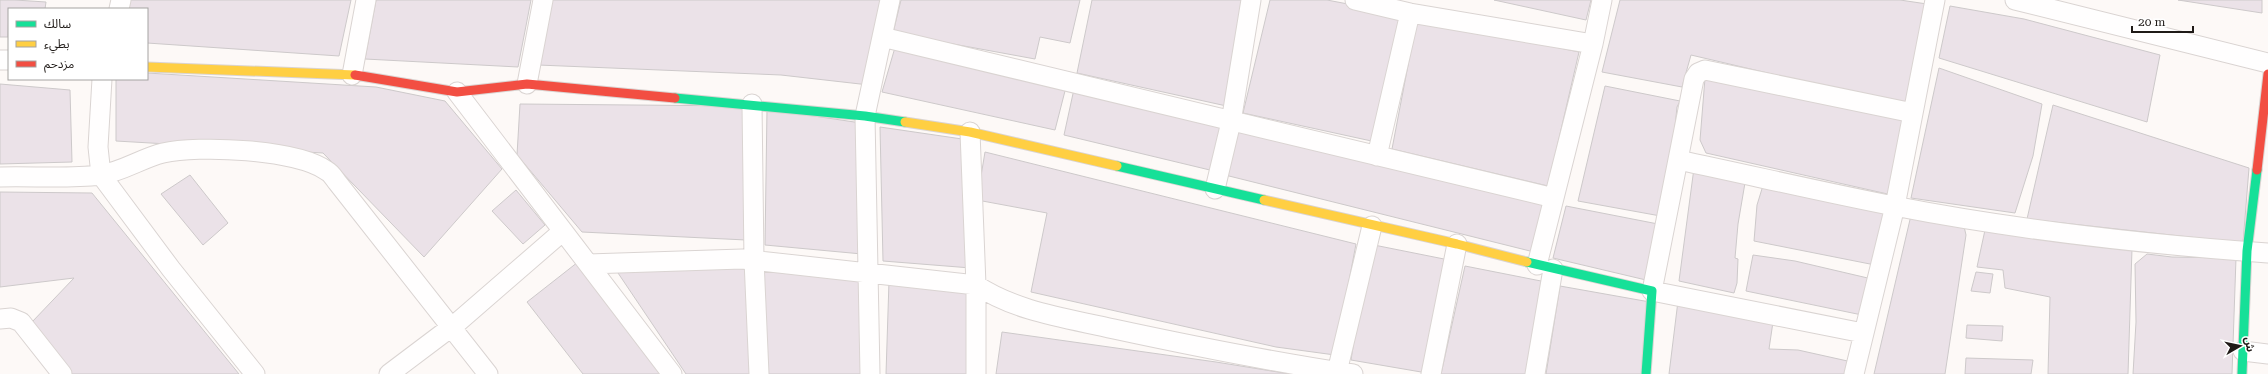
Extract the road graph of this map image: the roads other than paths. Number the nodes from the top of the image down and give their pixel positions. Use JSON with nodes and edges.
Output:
{"nodes":[{"id":1,"x":366,"y":0,"type":"edge"},
{"id":2,"x":543,"y":0,"type":"edge"},
{"id":3,"x":890,"y":0,"type":"edge"},
{"id":4,"x":1251,"y":0,"type":"edge"},
{"id":5,"x":1355,"y":0,"type":"edge"},
{"id":6,"x":1602,"y":0,"type":"edge"},
{"id":7,"x":1936,"y":0,"type":"edge"},
{"id":8,"x":2015,"y":0,"type":"edge"},
{"id":9,"x":1410,"y":14,"type":"junction"},
{"id":10,"x":882,"y":37,"type":"junction"},
{"id":11,"x":1593,"y":44,"type":"junction"},
{"id":12,"x":2268,"y":62,"type":"edge"},
{"id":13,"x":148,"y":67,"type":"edge"},
{"id":14,"x":2268,"y":74,"type":"edge"},
{"id":15,"x":352,"y":75,"type":"junction"},
{"id":16,"x":102,"y":80,"type":"edge"},
{"id":17,"x":527,"y":84,"type":"junction"},
{"id":18,"x":457,"y":92,"type":"junction"},
{"id":19,"x":752,"y":104,"type":"junction"},
{"id":20,"x":1913,"y":113,"type":"junction"},
{"id":21,"x":866,"y":116,"type":"junction"},
{"id":22,"x":1231,"y":122,"type":"junction"},
{"id":23,"x":970,"y":132,"type":"junction"},
{"id":24,"x":1377,"y":156,"type":"junction"},
{"id":25,"x":1678,"y":160,"type":"junction"},
{"id":26,"x":101,"y":175,"type":"junction"},
{"id":27,"x":0,"y":177,"type":"edge"},
{"id":28,"x":1215,"y":189,"type":"junction"},
{"id":29,"x":1554,"y":198,"type":"junction"},
{"id":30,"x":1895,"y":206,"type":"junction"},
{"id":31,"x":1372,"y":226,"type":"junction"},
{"id":32,"x":563,"y":231,"type":"junction"},
{"id":33,"x":1457,"y":244,"type":"junction"},
{"id":34,"x":2247,"y":251,"type":"junction"},
{"id":35,"x":2268,"y":253,"type":"edge"},
{"id":36,"x":754,"y":260,"type":"junction"},
{"id":37,"x":588,"y":264,"type":"junction"},
{"id":38,"x":1545,"y":267,"type":"junction"},
{"id":39,"x":869,"y":272,"type":"junction"},
{"id":40,"x":976,"y":285,"type":"junction"},
{"id":41,"x":1652,"y":291,"type":"junction"},
{"id":42,"x":0,"y":319,"type":"edge"},
{"id":43,"x":450,"y":327,"type":"junction"},
{"id":44,"x":1863,"y":334,"type":"junction"},
{"id":45,"x":2243,"y":351,"type":"junction"},
{"id":46,"x":2268,"y":354,"type":"edge"},
{"id":47,"x":1345,"y":373,"type":"edge"},
{"id":48,"x":62,"y":374,"type":"edge"},
{"id":49,"x":255,"y":374,"type":"edge"},
{"id":50,"x":389,"y":374,"type":"edge"},
{"id":51,"x":488,"y":374,"type":"edge"},
{"id":52,"x":672,"y":374,"type":"edge"},
{"id":53,"x":759,"y":374,"type":"edge"},
{"id":54,"x":870,"y":374,"type":"edge"},
{"id":55,"x":976,"y":374,"type":"edge"},
{"id":56,"x":1431,"y":374,"type":"edge"},
{"id":57,"x":1535,"y":374,"type":"edge"},
{"id":58,"x":1646,"y":374,"type":"edge"},
{"id":59,"x":1854,"y":374,"type":"edge"},
{"id":60,"x":2242,"y":374,"type":"edge"}],
"edges":[{"from":1,"to":15,"type":"street"},
{"from":2,"to":17,"type":"street"},
{"from":3,"to":10,"type":"street"},
{"from":4,"to":22,"type":"street"},
{"from":5,"to":9,"type":"street"},
{"from":6,"to":11,"type":"street"},
{"from":7,"to":20,"type":"street"},
{"from":8,"to":12,"type":"street"},
{"from":9,"to":11,"type":"street"},
{"from":9,"to":24,"type":"street"},
{"from":10,"to":21,"type":"street"},
{"from":10,"to":22,"type":"street"},
{"from":11,"to":29,"type":"street"},
{"from":13,"to":15,"type":"street"},
{"from":14,"to":34,"type":"street"},
{"from":15,"to":18,"type":"street"},
{"from":16,"to":26,"type":"street"},
{"from":17,"to":18,"type":"street"},
{"from":17,"to":19,"type":"street"},
{"from":18,"to":32,"type":"street"},
{"from":19,"to":21,"type":"street"},
{"from":19,"to":36,"type":"street"},
{"from":20,"to":25,"type":"street"},
{"from":20,"to":30,"type":"street"},
{"from":21,"to":23,"type":"street"},
{"from":21,"to":39,"type":"street"},
{"from":22,"to":24,"type":"street"},
{"from":22,"to":28,"type":"street"},
{"from":23,"to":28,"type":"street"},
{"from":23,"to":40,"type":"street"},
{"from":24,"to":29,"type":"street"},
{"from":25,"to":30,"type":"street"},
{"from":25,"to":41,"type":"street"},
{"from":26,"to":27,"type":"street"},
{"from":26,"to":43,"type":"street"},
{"from":26,"to":49,"type":"street"},
{"from":28,"to":31,"type":"street"},
{"from":29,"to":38,"type":"street"},
{"from":30,"to":34,"type":"street"},
{"from":30,"to":44,"type":"street"},
{"from":31,"to":33,"type":"street"},
{"from":31,"to":47,"type":"street"},
{"from":32,"to":37,"type":"street"},
{"from":32,"to":43,"type":"street"},
{"from":33,"to":38,"type":"street"},
{"from":33,"to":56,"type":"street"},
{"from":34,"to":35,"type":"street"},
{"from":34,"to":45,"type":"street"},
{"from":36,"to":37,"type":"street"},
{"from":36,"to":39,"type":"street"},
{"from":36,"to":53,"type":"street"},
{"from":37,"to":52,"type":"street"},
{"from":38,"to":41,"type":"street"},
{"from":38,"to":57,"type":"street"},
{"from":39,"to":40,"type":"street"},
{"from":39,"to":54,"type":"street"},
{"from":40,"to":47,"type":"street"},
{"from":40,"to":55,"type":"street"},
{"from":41,"to":44,"type":"street"},
{"from":41,"to":58,"type":"street"},
{"from":42,"to":48,"type":"street"},
{"from":43,"to":50,"type":"street"},
{"from":43,"to":51,"type":"street"},
{"from":44,"to":59,"type":"street"},
{"from":45,"to":46,"type":"street"},
{"from":45,"to":60,"type":"street"}]}
